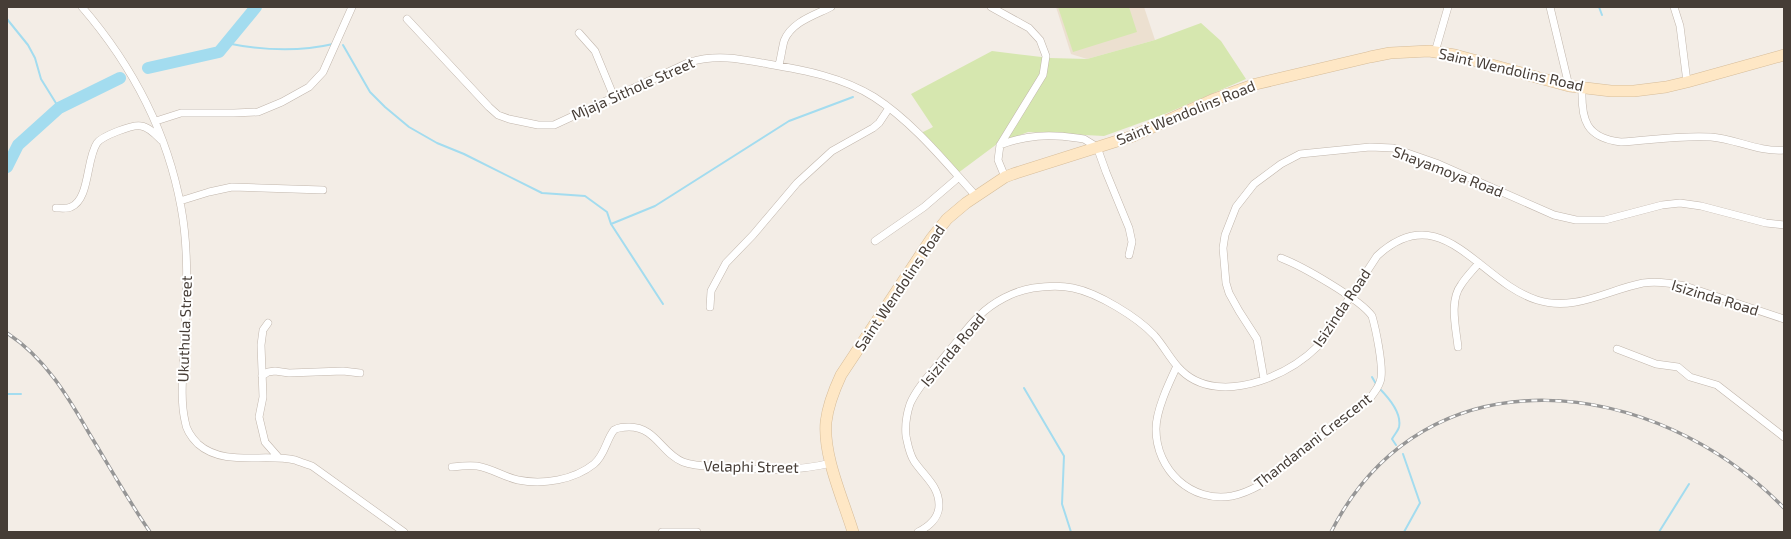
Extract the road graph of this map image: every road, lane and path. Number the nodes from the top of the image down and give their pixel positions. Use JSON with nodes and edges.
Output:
{"nodes":[{"id":1,"x":82,"y":7,"type":"edge"},
{"id":2,"x":352,"y":7,"type":"edge"},
{"id":3,"x":831,"y":7,"type":"edge"},
{"id":4,"x":991,"y":7,"type":"edge"},
{"id":5,"x":1448,"y":7,"type":"edge"},
{"id":6,"x":1550,"y":7,"type":"edge"},
{"id":7,"x":1674,"y":7,"type":"edge"},
{"id":8,"x":407,"y":19,"type":"dead end"},
{"id":9,"x":579,"y":33,"type":"dead end"},
{"id":10,"x":1435,"y":52,"type":"junction"},
{"id":11,"x":1784,"y":55,"type":"edge"},
{"id":12,"x":779,"y":65,"type":"junction"},
{"id":13,"x":1687,"y":82,"type":"junction"},
{"id":14,"x":1569,"y":86,"type":"junction"},
{"id":15,"x":1582,"y":88,"type":"junction"},
{"id":16,"x":614,"y":97,"type":"junction"},
{"id":17,"x":889,"y":108,"type":"junction"},
{"id":18,"x":156,"y":121,"type":"junction"},
{"id":19,"x":164,"y":143,"type":"junction"},
{"id":20,"x":1000,"y":144,"type":"junction"},
{"id":21,"x":1097,"y":147,"type":"junction"},
{"id":22,"x":1784,"y":150,"type":"edge"},
{"id":23,"x":958,"y":177,"type":"junction"},
{"id":24,"x":1005,"y":177,"type":"junction"},
{"id":25,"x":323,"y":190,"type":"dead end"},
{"id":26,"x":976,"y":196,"type":"junction"},
{"id":27,"x":180,"y":201,"type":"junction"},
{"id":28,"x":56,"y":208,"type":"dead end"},
{"id":29,"x":1784,"y":225,"type":"edge"},
{"id":30,"x":875,"y":241,"type":"dead end"},
{"id":31,"x":1129,"y":255,"type":"dead end"},
{"id":32,"x":1281,"y":258,"type":"dead end"},
{"id":33,"x":1479,"y":263,"type":"junction"},
{"id":34,"x":1350,"y":298,"type":"junction"},
{"id":35,"x":710,"y":307,"type":"dead end"},
{"id":36,"x":1784,"y":319,"type":"edge"},
{"id":37,"x":268,"y":323,"type":"dead end"},
{"id":38,"x":1458,"y":347,"type":"dead end"},
{"id":39,"x":1617,"y":349,"type":"dead end"},
{"id":40,"x":1177,"y":366,"type":"junction"},
{"id":41,"x":360,"y":373,"type":"dead end"},
{"id":42,"x":262,"y":376,"type":"junction"},
{"id":43,"x":1264,"y":380,"type":"junction"},
{"id":44,"x":1784,"y":437,"type":"edge"},
{"id":45,"x":280,"y":458,"type":"junction"},
{"id":46,"x":831,"y":463,"type":"junction"},
{"id":47,"x":452,"y":467,"type":"dead end"},
{"id":48,"x":404,"y":532,"type":"edge"},
{"id":49,"x":662,"y":532,"type":"edge"},
{"id":50,"x":697,"y":532,"type":"edge"},
{"id":51,"x":853,"y":532,"type":"edge"},
{"id":52,"x":919,"y":532,"type":"edge"}],
"edges":[{"from":1,"to":18,"type":"street","name":"Ukuthula Street"},
{"from":2,"to":18,"type":"street"},
{"from":3,"to":12,"type":"street"},
{"from":4,"to":20,"type":"street"},
{"from":5,"to":10,"type":"street"},
{"from":6,"to":14,"type":"street"},
{"from":7,"to":13,"type":"street"},
{"from":8,"to":16,"type":"street","name":"Mjaja Sithole Street"},
{"from":9,"to":16,"type":"street"},
{"from":10,"to":14,"type":"street","name":"Saint Wendolins Road"},
{"from":10,"to":21,"type":"street","name":"Saint Wendolins Road"},
{"from":11,"to":13,"type":"street","name":"Saint Wendolins Road"},
{"from":12,"to":16,"type":"street","name":"Mjaja Sithole Street"},
{"from":12,"to":17,"type":"street","name":"Mjaja Sithole Street"},
{"from":13,"to":15,"type":"street","name":"Saint Wendolins Road"},
{"from":14,"to":15,"type":"street","name":"Saint Wendolins Road"},
{"from":15,"to":22,"type":"street"},
{"from":17,"to":23,"type":"street","name":"Mjaja Sithole Street"},
{"from":17,"to":35,"type":"street"},
{"from":18,"to":19,"type":"street","name":"Ukuthula Street"},
{"from":19,"to":27,"type":"street","name":"Ukuthula Street"},
{"from":19,"to":28,"type":"street"},
{"from":20,"to":21,"type":"street"},
{"from":20,"to":24,"type":"street"},
{"from":21,"to":24,"type":"street","name":"Saint Wendolins Road"},
{"from":21,"to":31,"type":"street"},
{"from":23,"to":26,"type":"street","name":"Mjaja Sithole Street"},
{"from":23,"to":30,"type":"street"},
{"from":24,"to":26,"type":"street","name":"Saint Wendolins Road"},
{"from":25,"to":27,"type":"street"},
{"from":26,"to":46,"type":"street","name":"Saint Wendolins Road"},
{"from":27,"to":45,"type":"street","name":"Ukuthula Street"},
{"from":29,"to":43,"type":"street","name":"Shayamoya Road"},
{"from":32,"to":34,"type":"street","name":"Thandanani Crescent"},
{"from":33,"to":34,"type":"street","name":"Isizinda Road"},
{"from":33,"to":36,"type":"street","name":"Isizinda Road"},
{"from":33,"to":38,"type":"street"},
{"from":34,"to":40,"type":"street","name":"Thandanani Crescent"},
{"from":34,"to":43,"type":"street","name":"Isizinda Road"},
{"from":37,"to":42,"type":"street"},
{"from":39,"to":44,"type":"street"},
{"from":40,"to":43,"type":"street","name":"Isizinda Road"},
{"from":40,"to":52,"type":"street","name":"Isizinda Road"},
{"from":41,"to":42,"type":"street"},
{"from":42,"to":45,"type":"street"},
{"from":45,"to":48,"type":"street","name":"Ukuthula Street"},
{"from":46,"to":47,"type":"street","name":"Velaphi Street"},
{"from":46,"to":51,"type":"street","name":"Saint Wendolins Road"},
{"from":49,"to":50,"type":"street"}]}
